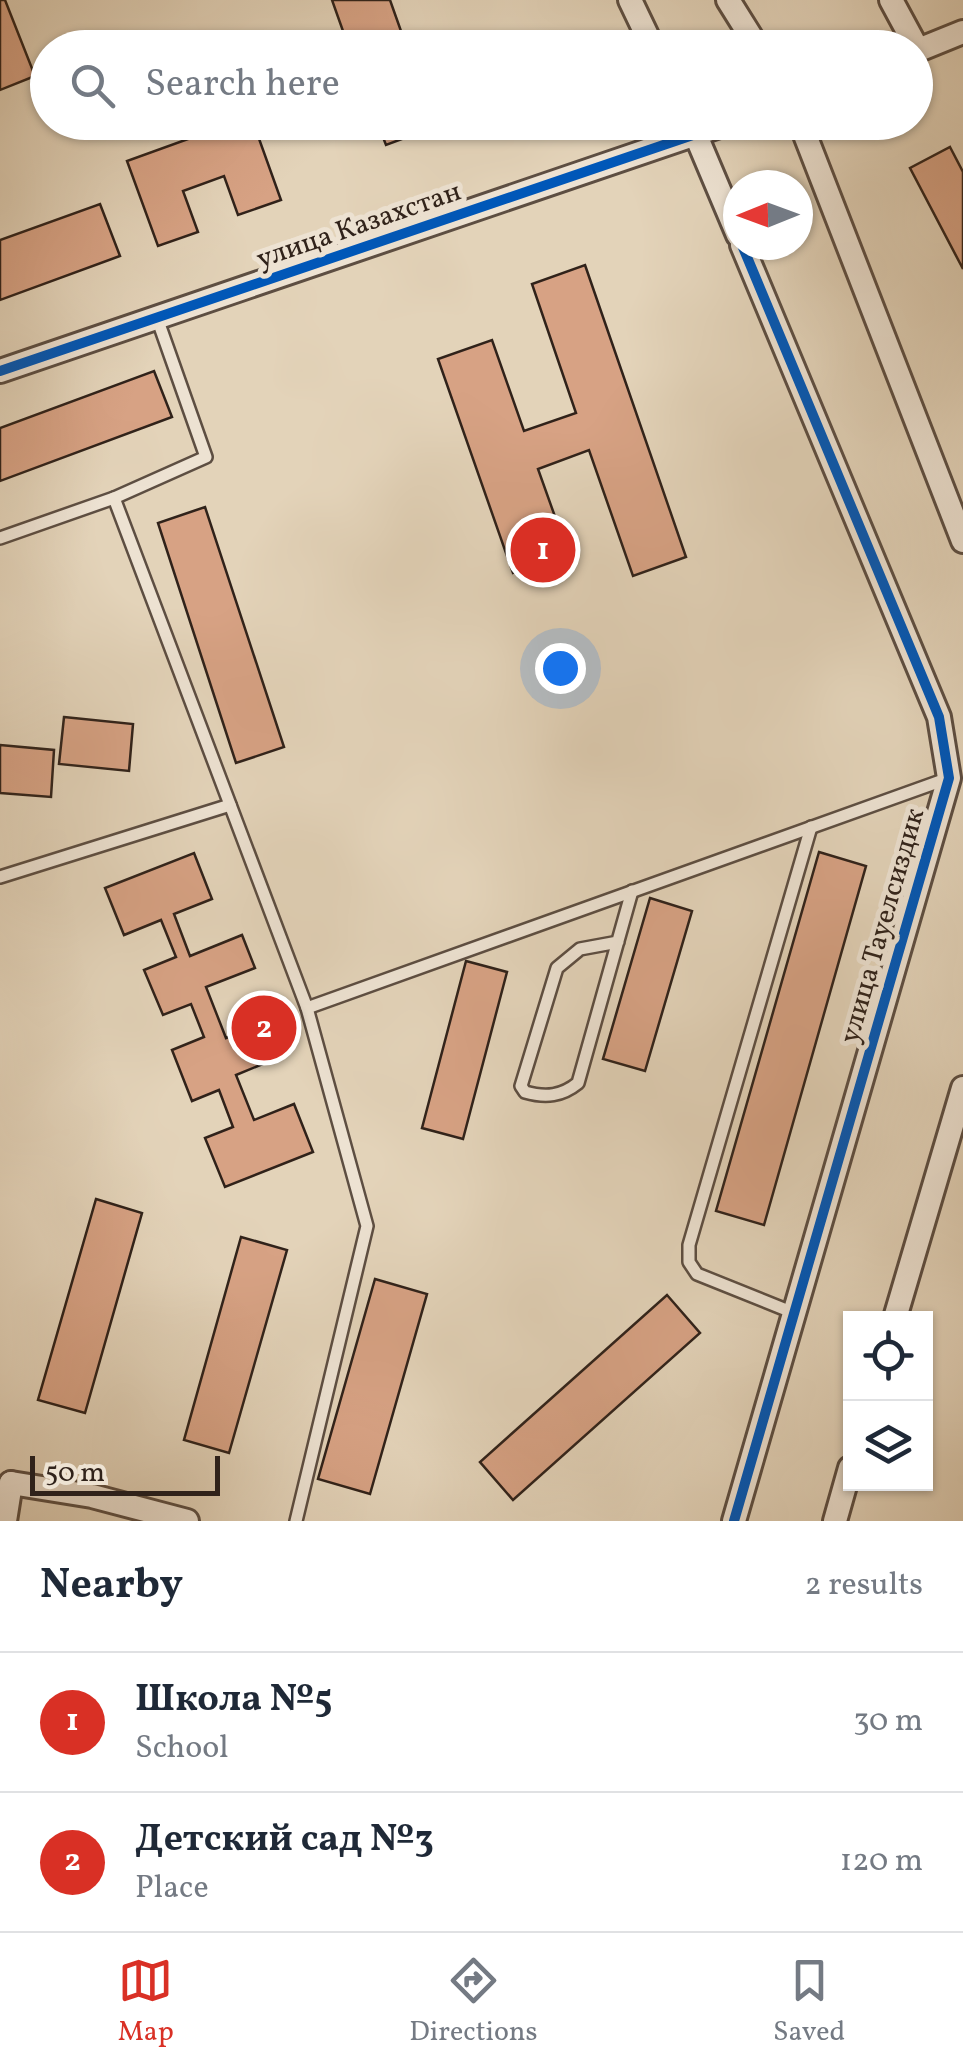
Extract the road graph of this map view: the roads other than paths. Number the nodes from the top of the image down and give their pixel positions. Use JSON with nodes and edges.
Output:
{"nodes":[{"id":1,"x":630,"y":0,"type":"edge"},
{"id":2,"x":728,"y":0,"type":"edge"},
{"id":3,"x":891,"y":0,"type":"edge"},
{"id":4,"x":644,"y":30,"type":"edge"},
{"id":5,"x":747,"y":30,"type":"edge"},
{"id":6,"x":907,"y":30,"type":"edge"},
{"id":7,"x":963,"y":32,"type":"edge"},
{"id":8,"x":933,"y":44,"type":"edge"},
{"id":9,"x":663,"y":140,"type":"edge"},
{"id":10,"x":699,"y":140,"type":"edge"},
{"id":11,"x":807,"y":140,"type":"edge"},
{"id":12,"x":723,"y":199,"type":"edge"},
{"id":13,"x":748,"y":260,"type":"edge"},
{"id":14,"x":157,"y":318,"type":"junction"},
{"id":15,"x":0,"y":371,"type":"edge"},
{"id":16,"x":114,"y":498,"type":"junction"},
{"id":17,"x":0,"y":538,"type":"edge"},
{"id":18,"x":963,"y":541,"type":"edge"},
{"id":19,"x":956,"y":774,"type":"edge"},
{"id":20,"x":230,"y":805,"type":"junction"},
{"id":21,"x":811,"y":827,"type":"junction"},
{"id":22,"x":0,"y":877,"type":"edge"},
{"id":23,"x":632,"y":892,"type":"junction"},
{"id":24,"x":618,"y":942,"type":"junction"},
{"id":25,"x":308,"y":1008,"type":"junction"},
{"id":26,"x":963,"y":1088,"type":"edge"},
{"id":27,"x":897,"y":1311,"type":"edge"},
{"id":28,"x":794,"y":1313,"type":"junction"},
{"id":29,"x":6,"y":1472,"type":"edge"},
{"id":30,"x":843,"y":1491,"type":"edge"},
{"id":31,"x":5,"y":1521,"type":"edge"},
{"id":32,"x":187,"y":1521,"type":"edge"},
{"id":33,"x":296,"y":1521,"type":"edge"},
{"id":34,"x":734,"y":1521,"type":"edge"},
{"id":35,"x":835,"y":1521,"type":"edge"}],
"edges":[{"from":1,"to":4,"type":"street"},
{"from":2,"to":5,"type":"street"},
{"from":3,"to":6,"type":"street"},
{"from":7,"to":8,"type":"street"},
{"from":9,"to":14,"type":"street","name":"улица Казахстан"},
{"from":10,"to":12,"type":"street"},
{"from":11,"to":18,"type":"street"},
{"from":13,"to":19,"type":"street","name":"улица Тауелсиздик"},
{"from":14,"to":15,"type":"street","name":"улица Казахстан"},
{"from":14,"to":16,"type":"lane"},
{"from":16,"to":17,"type":"lane"},
{"from":16,"to":20,"type":"lane"},
{"from":19,"to":21,"type":"lane"},
{"from":19,"to":28,"type":"street","name":"улица Тауелсиздик"},
{"from":20,"to":22,"type":"lane"},
{"from":20,"to":25,"type":"lane"},
{"from":21,"to":23,"type":"lane"},
{"from":21,"to":28,"type":"lane"},
{"from":23,"to":24,"type":"lane"},
{"from":23,"to":25,"type":"lane"},
{"from":24,"to":24,"type":"lane"},
{"from":25,"to":33,"type":"lane"},
{"from":26,"to":27,"type":"street"},
{"from":28,"to":34,"type":"street","name":"улица Тауелсиздик"},
{"from":29,"to":31,"type":"street"},
{"from":29,"to":32,"type":"street"},
{"from":30,"to":35,"type":"street"}]}
